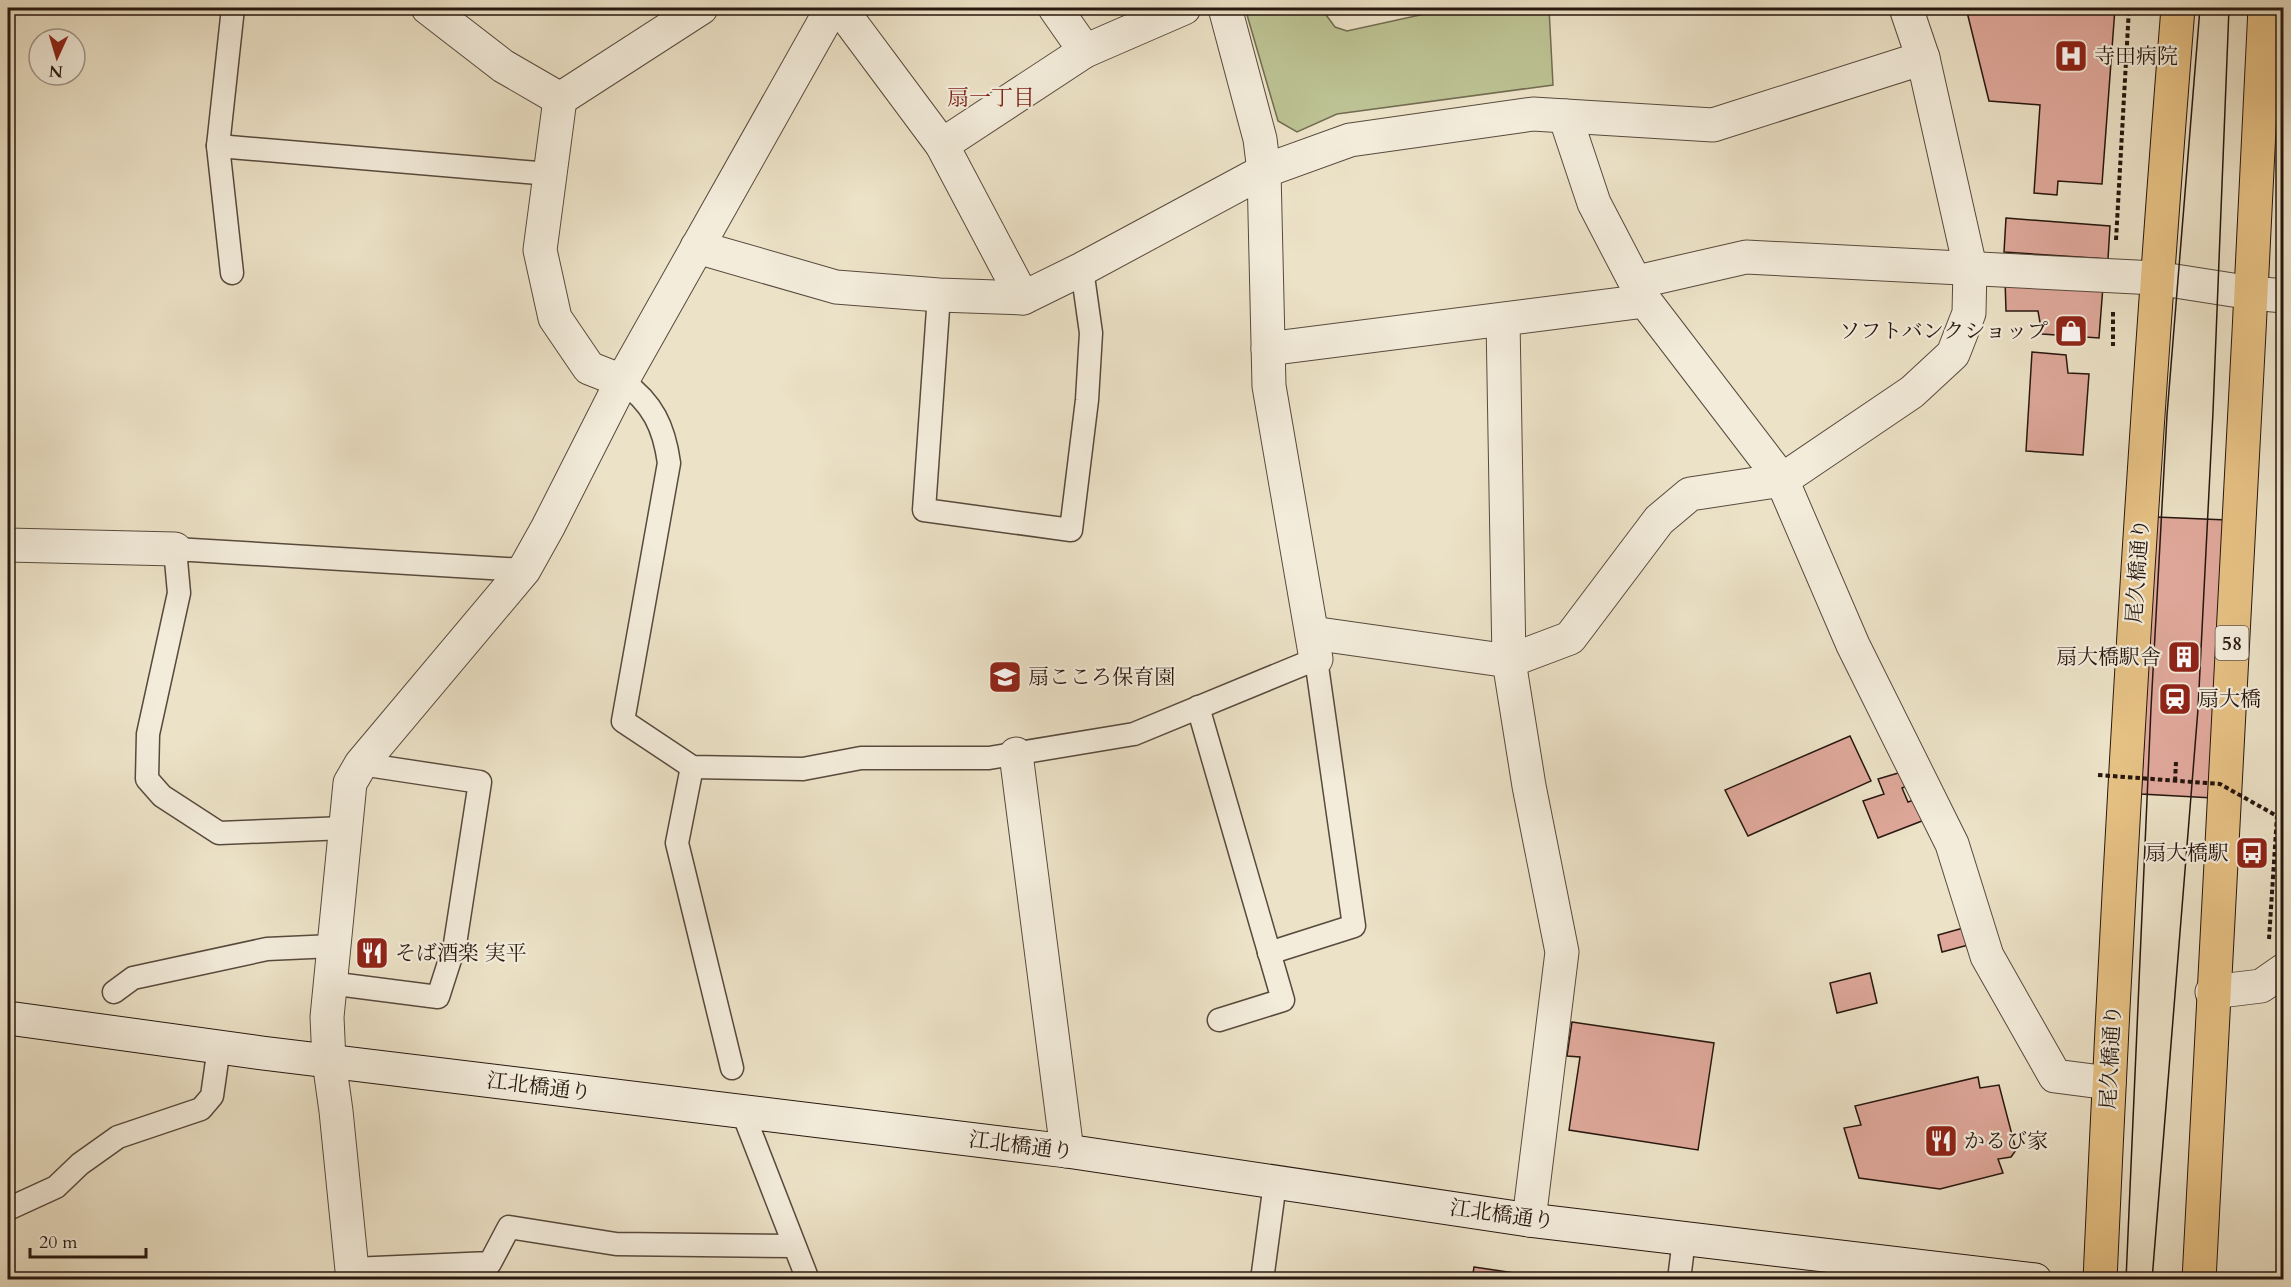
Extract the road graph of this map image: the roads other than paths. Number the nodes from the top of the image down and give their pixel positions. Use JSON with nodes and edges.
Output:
{"nodes":[{"id":1,"x":233,"y":8,"type":"edge"},
{"id":2,"x":428,"y":8,"type":"edge"},
{"id":3,"x":701,"y":8,"type":"edge"},
{"id":4,"x":832,"y":8,"type":"edge"},
{"id":5,"x":840,"y":8,"type":"edge"},
{"id":6,"x":1055,"y":8,"type":"edge"},
{"id":7,"x":1184,"y":8,"type":"edge"},
{"id":8,"x":1225,"y":8,"type":"edge"},
{"id":9,"x":1906,"y":8,"type":"edge"},
{"id":10,"x":2178,"y":8,"type":"edge"},
{"id":11,"x":2265,"y":8,"type":"edge"},
{"id":12,"x":1085,"y":51,"type":"junction"},
{"id":13,"x":1923,"y":58,"type":"junction"},
{"id":14,"x":560,"y":99,"type":"junction"},
{"id":15,"x":1565,"y":116,"type":"junction"},
{"id":16,"x":942,"y":145,"type":"junction"},
{"id":17,"x":218,"y":146,"type":"junction"},
{"id":18,"x":1263,"y":171,"type":"junction"},
{"id":19,"x":550,"y":174,"type":"junction"},
{"id":20,"x":697,"y":247,"type":"junction"},
{"id":21,"x":1970,"y":267,"type":"junction"},
{"id":22,"x":1082,"y":269,"type":"junction"},
{"id":23,"x":232,"y":273,"type":"dead end"},
{"id":24,"x":2156,"y":278,"type":"junction"},
{"id":25,"x":1641,"y":292,"type":"junction"},
{"id":26,"x":939,"y":295,"type":"junction"},
{"id":27,"x":2268,"y":295,"type":"edge"},
{"id":28,"x":1023,"y":298,"type":"junction"},
{"id":29,"x":1503,"y":320,"type":"junction"},
{"id":30,"x":1268,"y":349,"type":"junction"},
{"id":31,"x":622,"y":381,"type":"junction"},
{"id":32,"x":1782,"y":480,"type":"junction"},
{"id":33,"x":8,"y":545,"type":"edge"},
{"id":34,"x":175,"y":549,"type":"junction"},
{"id":35,"x":524,"y":570,"type":"junction"},
{"id":36,"x":1314,"y":646,"type":"junction"},
{"id":37,"x":1509,"y":661,"type":"junction"},
{"id":38,"x":1198,"y":707,"type":"junction"},
{"id":39,"x":1016,"y":754,"type":"junction"},
{"id":40,"x":361,"y":764,"type":"junction"},
{"id":41,"x":692,"y":767,"type":"junction"},
{"id":42,"x":346,"y":828,"type":"junction"},
{"id":43,"x":333,"y":946,"type":"junction"},
{"id":44,"x":1269,"y":953,"type":"junction"},
{"id":45,"x":2276,"y":959,"type":"edge"},
{"id":46,"x":329,"y":983,"type":"junction"},
{"id":47,"x":114,"y":992,"type":"dead end"},
{"id":48,"x":2212,"y":992,"type":"junction"},
{"id":49,"x":8,"y":1018,"type":"edge"},
{"id":50,"x":1219,"y":1020,"type":"dead end"},
{"id":51,"x":219,"y":1047,"type":"junction"},
{"id":52,"x":329,"y":1061,"type":"junction"},
{"id":53,"x":732,"y":1068,"type":"dead end"},
{"id":54,"x":2109,"y":1083,"type":"junction"},
{"id":55,"x":743,"y":1113,"type":"junction"},
{"id":56,"x":1067,"y":1151,"type":"junction"},
{"id":57,"x":1275,"y":1183,"type":"junction"},
{"id":58,"x":8,"y":1209,"type":"edge"},
{"id":59,"x":1529,"y":1220,"type":"junction"},
{"id":60,"x":1684,"y":1239,"type":"junction"},
{"id":61,"x":794,"y":1246,"type":"junction"},
{"id":62,"x":353,"y":1274,"type":"edge"},
{"id":63,"x":1970,"y":1276,"type":"edge"},
{"id":64,"x":808,"y":1280,"type":"edge"},
{"id":65,"x":1262,"y":1280,"type":"edge"},
{"id":66,"x":1679,"y":1280,"type":"edge"},
{"id":67,"x":2035,"y":1280,"type":"edge"},
{"id":68,"x":2100,"y":1280,"type":"edge"},
{"id":69,"x":2199,"y":1280,"type":"edge"}],
"edges":[{"from":1,"to":17,"type":"lane"},
{"from":2,"to":14,"type":"street"},
{"from":3,"to":14,"type":"street"},
{"from":4,"to":20,"type":"street"},
{"from":5,"to":16,"type":"street"},
{"from":6,"to":12,"type":"street"},
{"from":7,"to":12,"type":"street"},
{"from":8,"to":18,"type":"street"},
{"from":9,"to":13,"type":"street"},
{"from":10,"to":24,"type":"main road","name":"尾久橋通り"},
{"from":11,"to":27,"type":"main road","number":"58"},
{"from":12,"to":16,"type":"street"},
{"from":13,"to":15,"type":"street"},
{"from":13,"to":21,"type":"street"},
{"from":14,"to":19,"type":"street"},
{"from":15,"to":18,"type":"street"},
{"from":15,"to":25,"type":"street"},
{"from":16,"to":28,"type":"street"},
{"from":17,"to":19,"type":"lane"},
{"from":17,"to":23,"type":"lane"},
{"from":18,"to":22,"type":"street"},
{"from":18,"to":30,"type":"street"},
{"from":19,"to":31,"type":"street"},
{"from":20,"to":26,"type":"street"},
{"from":20,"to":31,"type":"street"},
{"from":21,"to":24,"type":"street"},
{"from":21,"to":25,"type":"street"},
{"from":21,"to":32,"type":"street"},
{"from":22,"to":26,"type":"lane"},
{"from":22,"to":28,"type":"street"},
{"from":24,"to":27,"type":"street"},
{"from":24,"to":54,"type":"main road","name":"尾久橋通り"},
{"from":25,"to":29,"type":"street"},
{"from":25,"to":32,"type":"street"},
{"from":26,"to":28,"type":"street"},
{"from":27,"to":48,"type":"main road","number":"58"},
{"from":29,"to":30,"type":"street"},
{"from":29,"to":37,"type":"street"},
{"from":30,"to":36,"type":"street"},
{"from":31,"to":35,"type":"street"},
{"from":31,"to":41,"type":"lane"},
{"from":32,"to":37,"type":"street"},
{"from":32,"to":54,"type":"street"},
{"from":33,"to":34,"type":"street"},
{"from":34,"to":35,"type":"lane"},
{"from":34,"to":42,"type":"lane"},
{"from":35,"to":40,"type":"street"},
{"from":36,"to":37,"type":"street"},
{"from":36,"to":38,"type":"lane"},
{"from":36,"to":44,"type":"lane"},
{"from":37,"to":59,"type":"street"},
{"from":38,"to":39,"type":"lane"},
{"from":38,"to":44,"type":"lane"},
{"from":39,"to":41,"type":"lane"},
{"from":39,"to":56,"type":"street"},
{"from":40,"to":42,"type":"street"},
{"from":40,"to":46,"type":"lane"},
{"from":41,"to":53,"type":"lane"},
{"from":42,"to":43,"type":"street"},
{"from":43,"to":46,"type":"street"},
{"from":43,"to":47,"type":"lane"},
{"from":44,"to":50,"type":"lane"},
{"from":45,"to":48,"type":"street"},
{"from":46,"to":52,"type":"street"},
{"from":48,"to":69,"type":"main road","number":"58"},
{"from":49,"to":51,"type":"street","name":"江北橋通り"},
{"from":51,"to":52,"type":"street","name":"江北橋通り"},
{"from":51,"to":58,"type":"lane"},
{"from":52,"to":55,"type":"street","name":"江北橋通り"},
{"from":52,"to":62,"type":"street"},
{"from":54,"to":68,"type":"main road","name":"尾久橋通り"},
{"from":55,"to":56,"type":"street","name":"江北橋通り"},
{"from":55,"to":61,"type":"lane"},
{"from":56,"to":57,"type":"street","name":"江北橋通り"},
{"from":57,"to":59,"type":"street","name":"江北橋通り"},
{"from":57,"to":65,"type":"lane"},
{"from":59,"to":60,"type":"street","name":"江北橋通り"},
{"from":60,"to":63,"type":"street","name":"江北橋通り"},
{"from":60,"to":66,"type":"lane"},
{"from":61,"to":62,"type":"lane"},
{"from":61,"to":64,"type":"lane"},
{"from":63,"to":67,"type":"street","name":"江北橋通り"}]}
